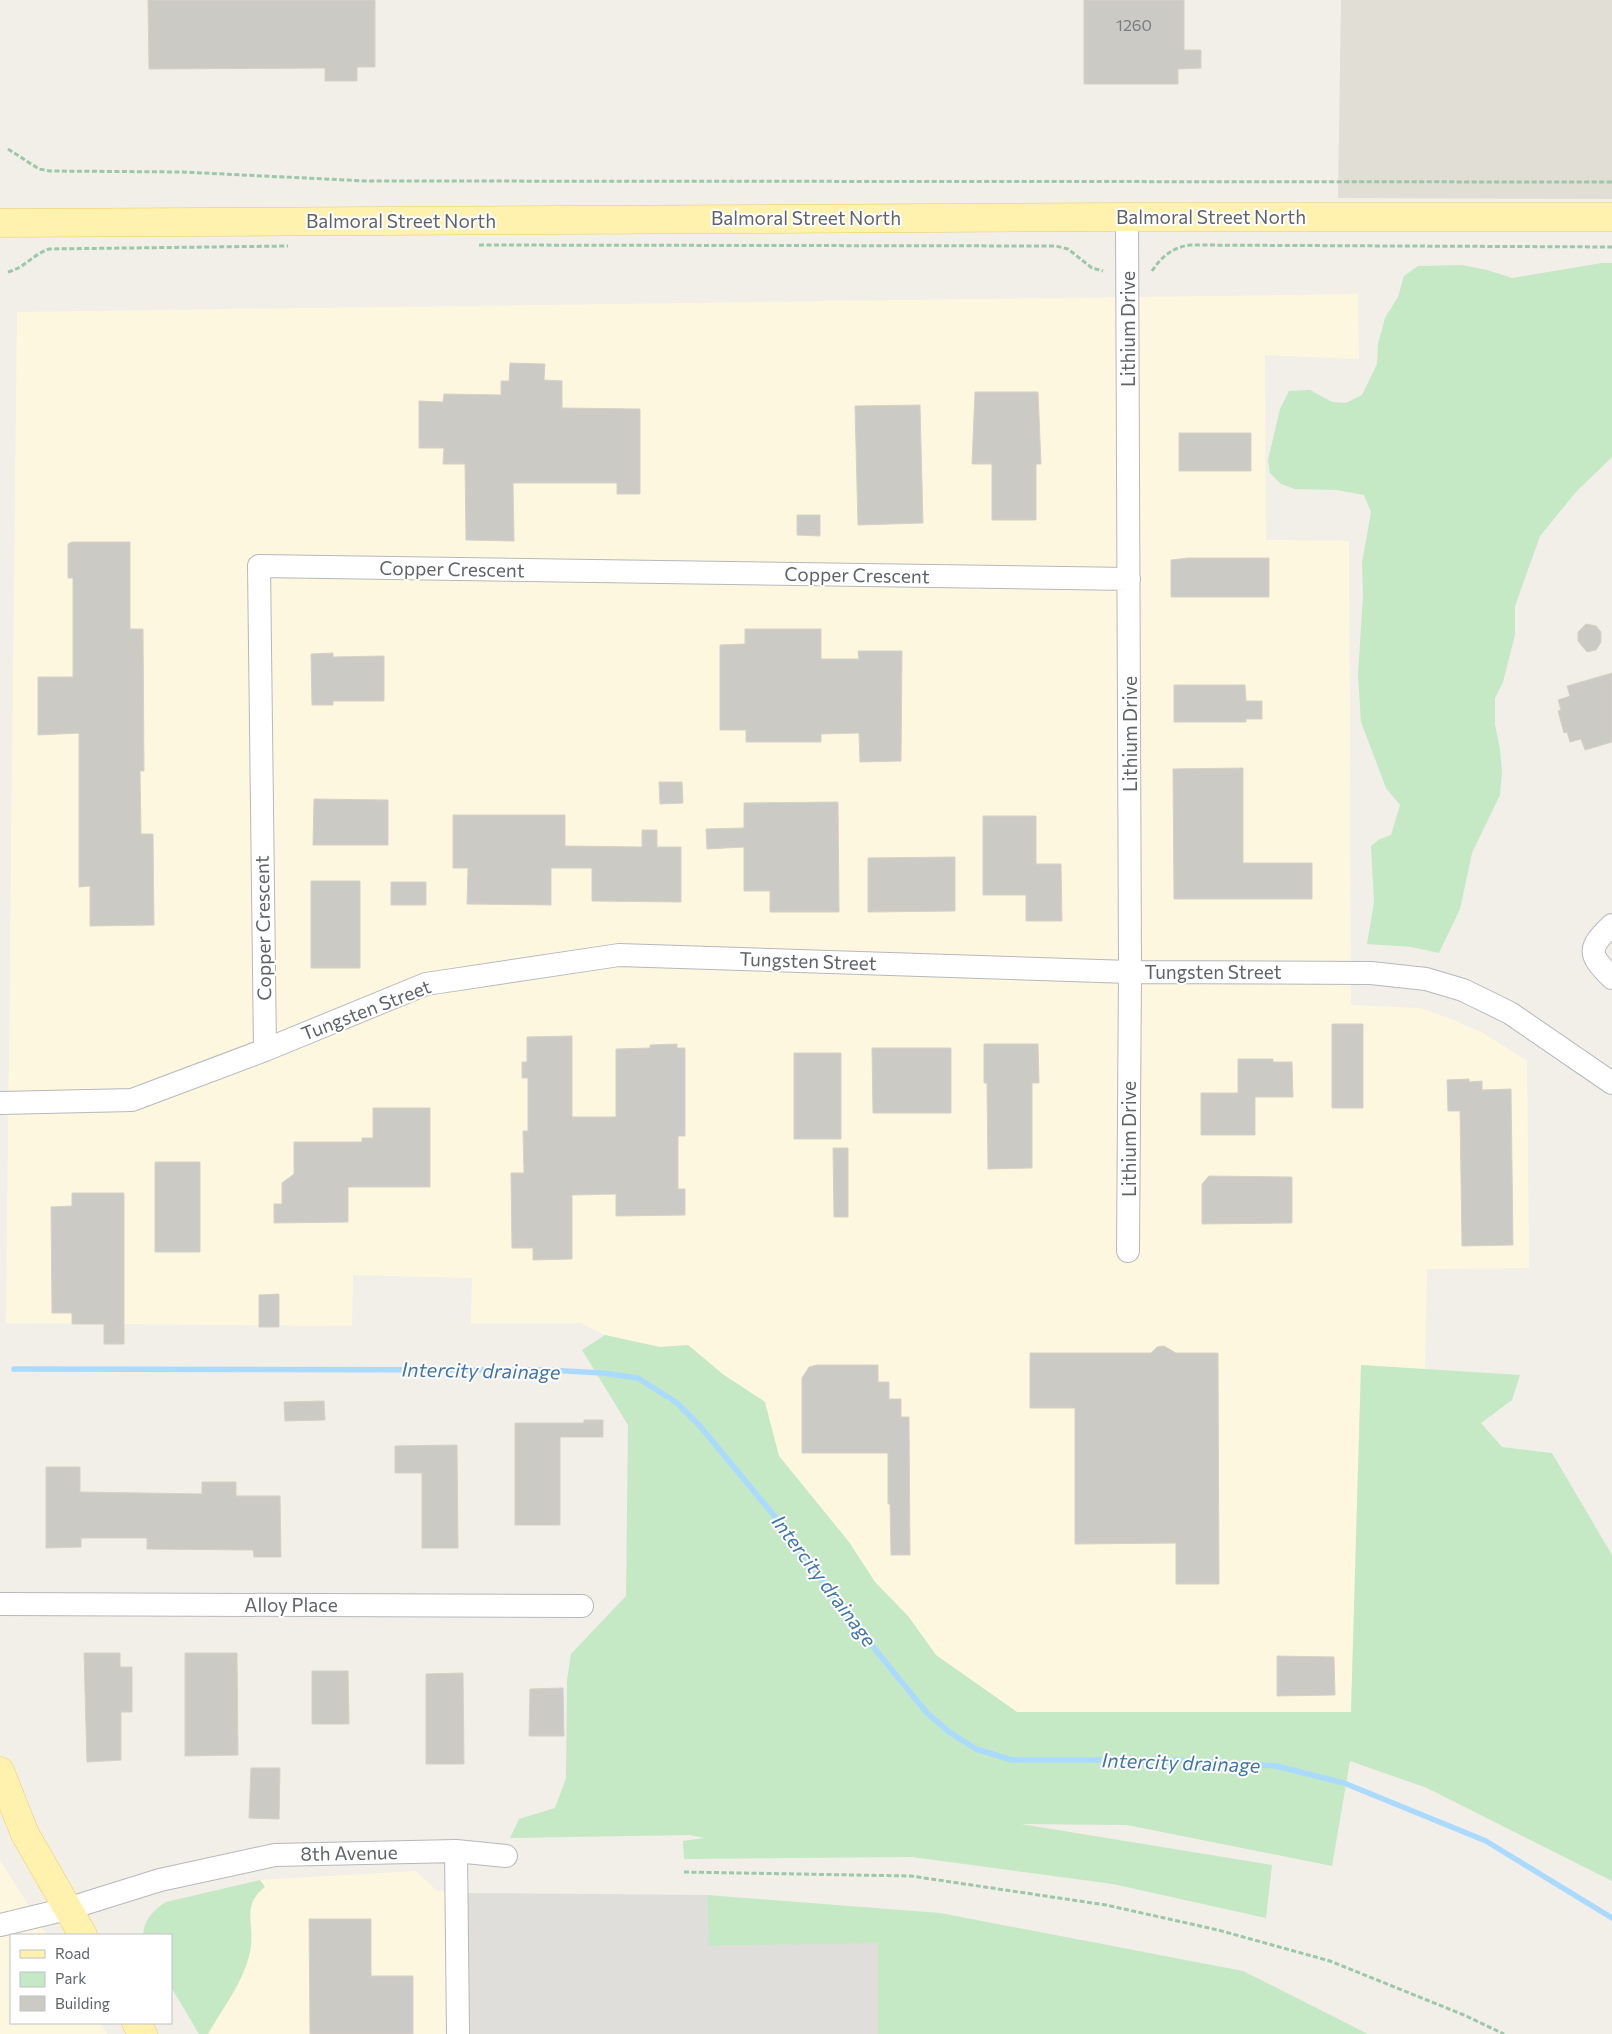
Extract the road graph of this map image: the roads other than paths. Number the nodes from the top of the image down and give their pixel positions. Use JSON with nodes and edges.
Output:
{"nodes":[{"id":1,"x":1127,"y":217,"type":"junction"},
{"id":2,"x":1612,"y":217,"type":"edge"},
{"id":3,"x":0,"y":223,"type":"edge"},
{"id":4,"x":1129,"y":580,"type":"junction"},
{"id":5,"x":1612,"y":925,"type":"edge"},
{"id":6,"x":1130,"y":972,"type":"junction"},
{"id":7,"x":1612,"y":978,"type":"edge"},
{"id":8,"x":264,"y":1050,"type":"junction"},
{"id":9,"x":1608,"y":1072,"type":"edge"},
{"id":10,"x":0,"y":1103,"type":"edge"},
{"id":11,"x":1128,"y":1251,"type":"dead end"},
{"id":12,"x":0,"y":1604,"type":"edge"},
{"id":13,"x":582,"y":1606,"type":"dead end"},
{"id":14,"x":0,"y":1771,"type":"edge"},
{"id":15,"x":456,"y":1851,"type":"junction"},
{"id":16,"x":506,"y":1856,"type":"dead end"},
{"id":17,"x":67,"y":1909,"type":"junction"},
{"id":18,"x":0,"y":1925,"type":"edge"},
{"id":19,"x":82,"y":1934,"type":"edge"},
{"id":20,"x":458,"y":2034,"type":"edge"}],
"edges":[{"from":1,"to":2,"type":"main road","name":"Balmoral Street North"},
{"from":1,"to":3,"type":"main road","name":"Balmoral Street North"},
{"from":1,"to":4,"type":"street","name":"Lithium Drive"},
{"from":4,"to":6,"type":"street","name":"Lithium Drive"},
{"from":4,"to":8,"type":"street","name":"Copper Crescent"},
{"from":5,"to":7,"type":"street"},
{"from":6,"to":8,"type":"street","name":"Tungsten Street"},
{"from":6,"to":9,"type":"street","name":"Tungsten Street"},
{"from":6,"to":11,"type":"street","name":"Lithium Drive"},
{"from":8,"to":10,"type":"street","name":"Tungsten Street"},
{"from":12,"to":13,"type":"street","name":"Alloy Place"},
{"from":14,"to":17,"type":"main road"},
{"from":15,"to":16,"type":"street","name":"8th Avenue"},
{"from":15,"to":17,"type":"street","name":"8th Avenue"},
{"from":15,"to":20,"type":"street"},
{"from":17,"to":18,"type":"street","name":"8th Avenue"},
{"from":17,"to":19,"type":"main road"}]}
